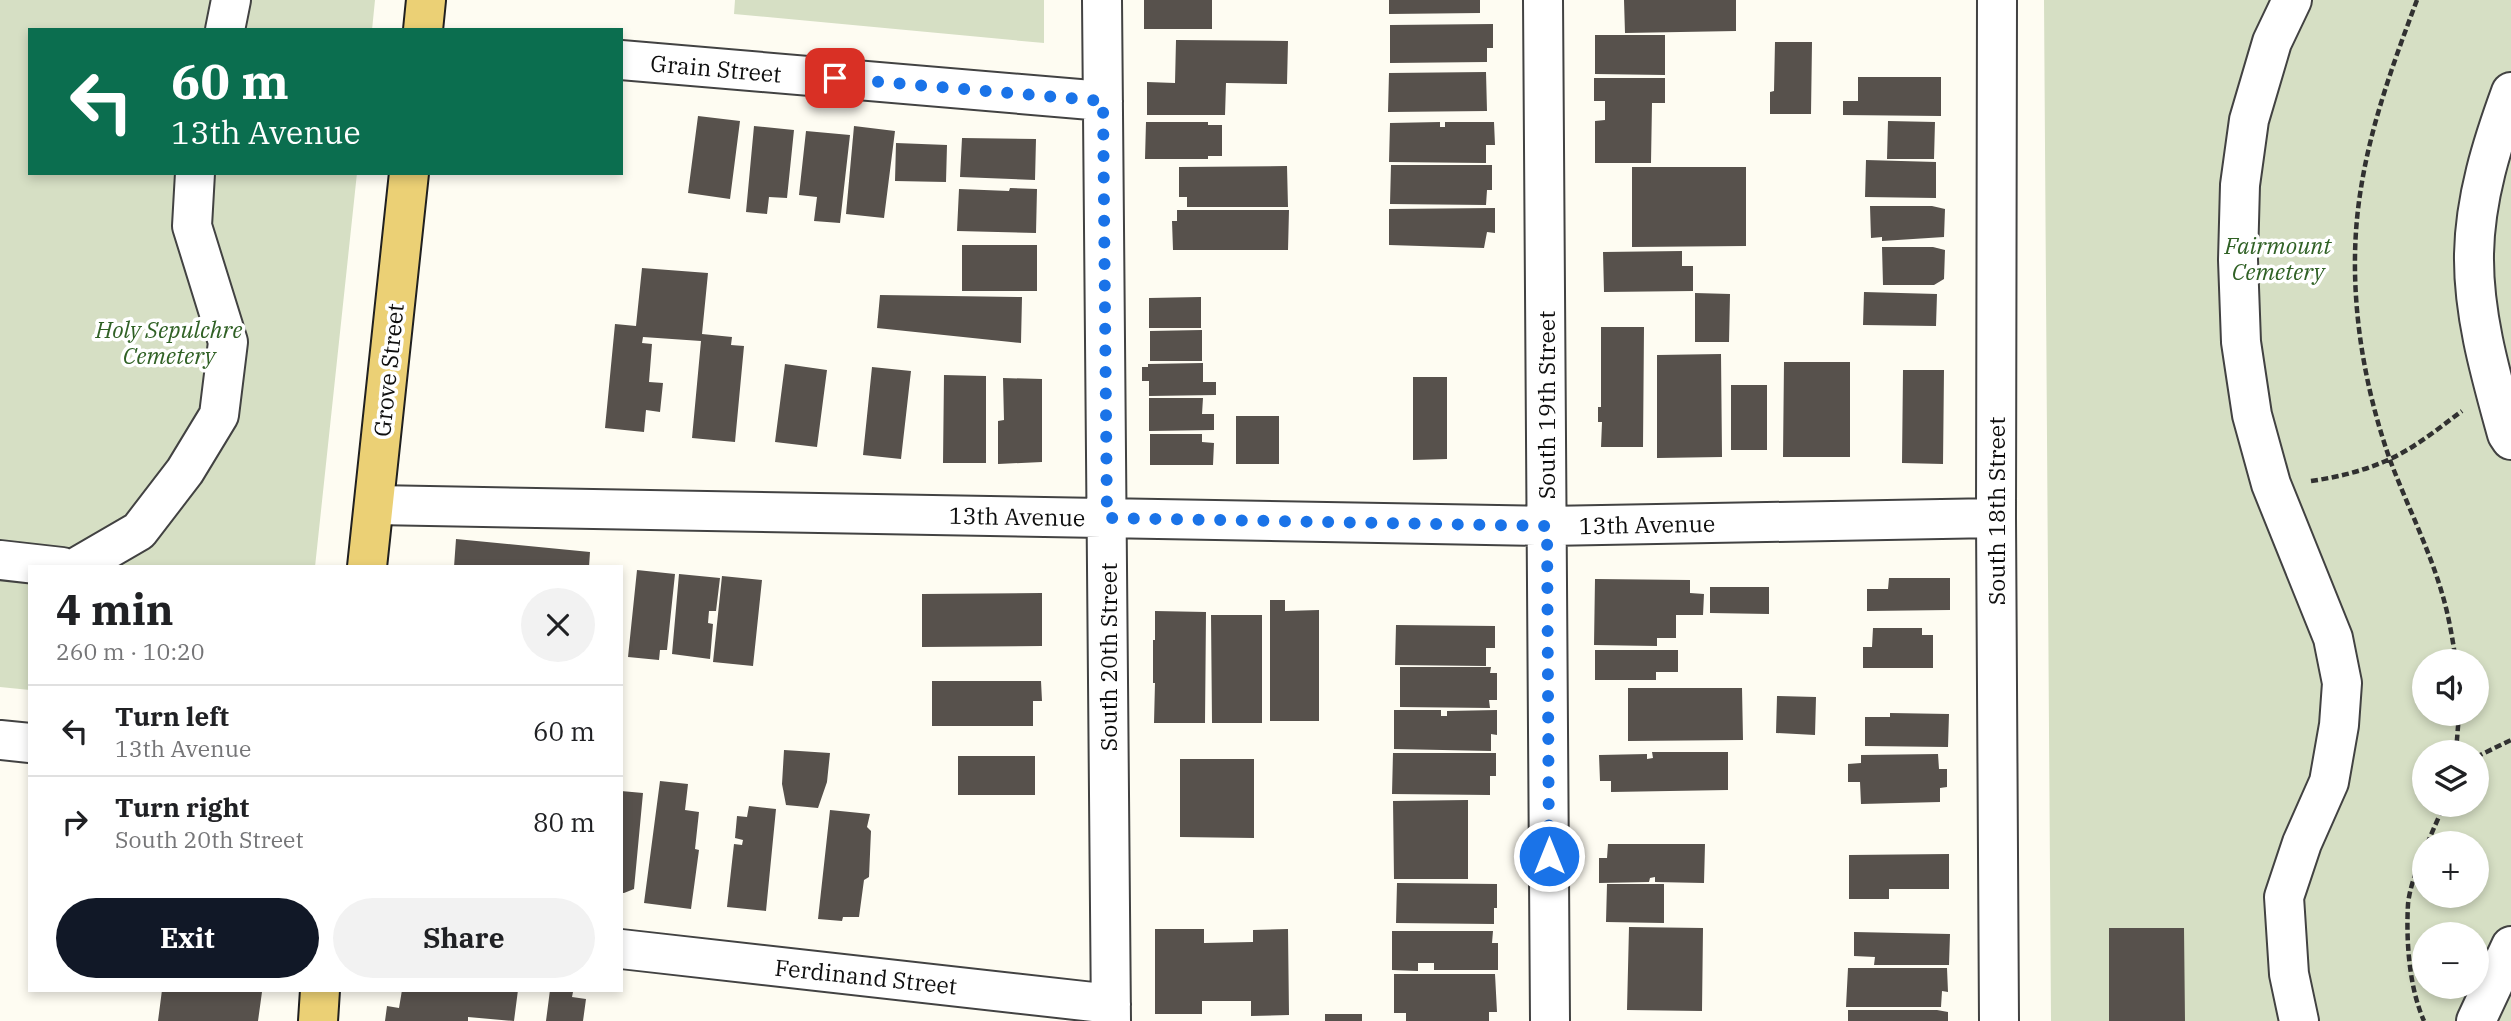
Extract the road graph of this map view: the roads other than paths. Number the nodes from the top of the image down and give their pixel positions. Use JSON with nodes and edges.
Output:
{"nodes":[{"id":1,"x":231,"y":0,"type":"edge"},
{"id":2,"x":426,"y":0,"type":"edge"},
{"id":3,"x":1102,"y":0,"type":"edge"},
{"id":4,"x":1543,"y":0,"type":"edge"},
{"id":5,"x":1997,"y":0,"type":"edge"},
{"id":6,"x":2292,"y":0,"type":"edge"},
{"id":7,"x":225,"y":28,"type":"edge"},
{"id":8,"x":423,"y":28,"type":"edge"},
{"id":9,"x":623,"y":60,"type":"edge"},
{"id":10,"x":2511,"y":92,"type":"edge"},
{"id":11,"x":1103,"y":101,"type":"junction"},
{"id":12,"x":195,"y":175,"type":"edge"},
{"id":13,"x":409,"y":175,"type":"edge"},
{"id":14,"x":2511,"y":440,"type":"edge"},
{"id":15,"x":375,"y":505,"type":"junction"},
{"id":16,"x":1107,"y":518,"type":"junction"},
{"id":17,"x":1996,"y":518,"type":"junction"},
{"id":18,"x":1547,"y":526,"type":"junction"},
{"id":19,"x":0,"y":560,"type":"edge"},
{"id":20,"x":44,"y":565,"type":"edge"},
{"id":21,"x":80,"y":565,"type":"edge"},
{"id":22,"x":367,"y":565,"type":"edge"},
{"id":23,"x":0,"y":740,"type":"edge"},
{"id":24,"x":28,"y":743,"type":"edge"},
{"id":25,"x":2511,"y":946,"type":"edge"},
{"id":26,"x":623,"y":948,"type":"edge"},
{"id":27,"x":320,"y":992,"type":"edge"},
{"id":28,"x":1111,"y":1012,"type":"edge"},
{"id":29,"x":318,"y":1021,"type":"edge"},
{"id":30,"x":1550,"y":1021,"type":"edge"},
{"id":31,"x":1999,"y":1021,"type":"edge"},
{"id":32,"x":2300,"y":1021,"type":"edge"},
{"id":33,"x":2476,"y":1021,"type":"edge"}],
"edges":[{"from":1,"to":7,"type":"street"},
{"from":2,"to":8,"type":"main road"},
{"from":3,"to":11,"type":"street","name":"South 20th Street"},
{"from":4,"to":18,"type":"street","name":"South 19th Street"},
{"from":5,"to":17,"type":"street","name":"South 18th Street"},
{"from":6,"to":32,"type":"street"},
{"from":9,"to":11,"type":"street","name":"Grain Street"},
{"from":10,"to":14,"type":"street"},
{"from":11,"to":16,"type":"street","name":"South 20th Street"},
{"from":12,"to":21,"type":"street"},
{"from":13,"to":15,"type":"main road","name":"Grove Street"},
{"from":15,"to":16,"type":"street","name":"13th Avenue"},
{"from":15,"to":22,"type":"main road","name":"Grove Street"},
{"from":16,"to":18,"type":"street","name":"13th Avenue"},
{"from":16,"to":28,"type":"street","name":"South 20th Street"},
{"from":17,"to":18,"type":"street","name":"13th Avenue"},
{"from":17,"to":31,"type":"street","name":"South 18th Street"},
{"from":18,"to":30,"type":"street","name":"South 19th Street"},
{"from":19,"to":20,"type":"street"},
{"from":23,"to":24,"type":"street"},
{"from":25,"to":33,"type":"street"},
{"from":26,"to":28,"type":"street","name":"Ferdinand Street"},
{"from":27,"to":29,"type":"main road"}]}
